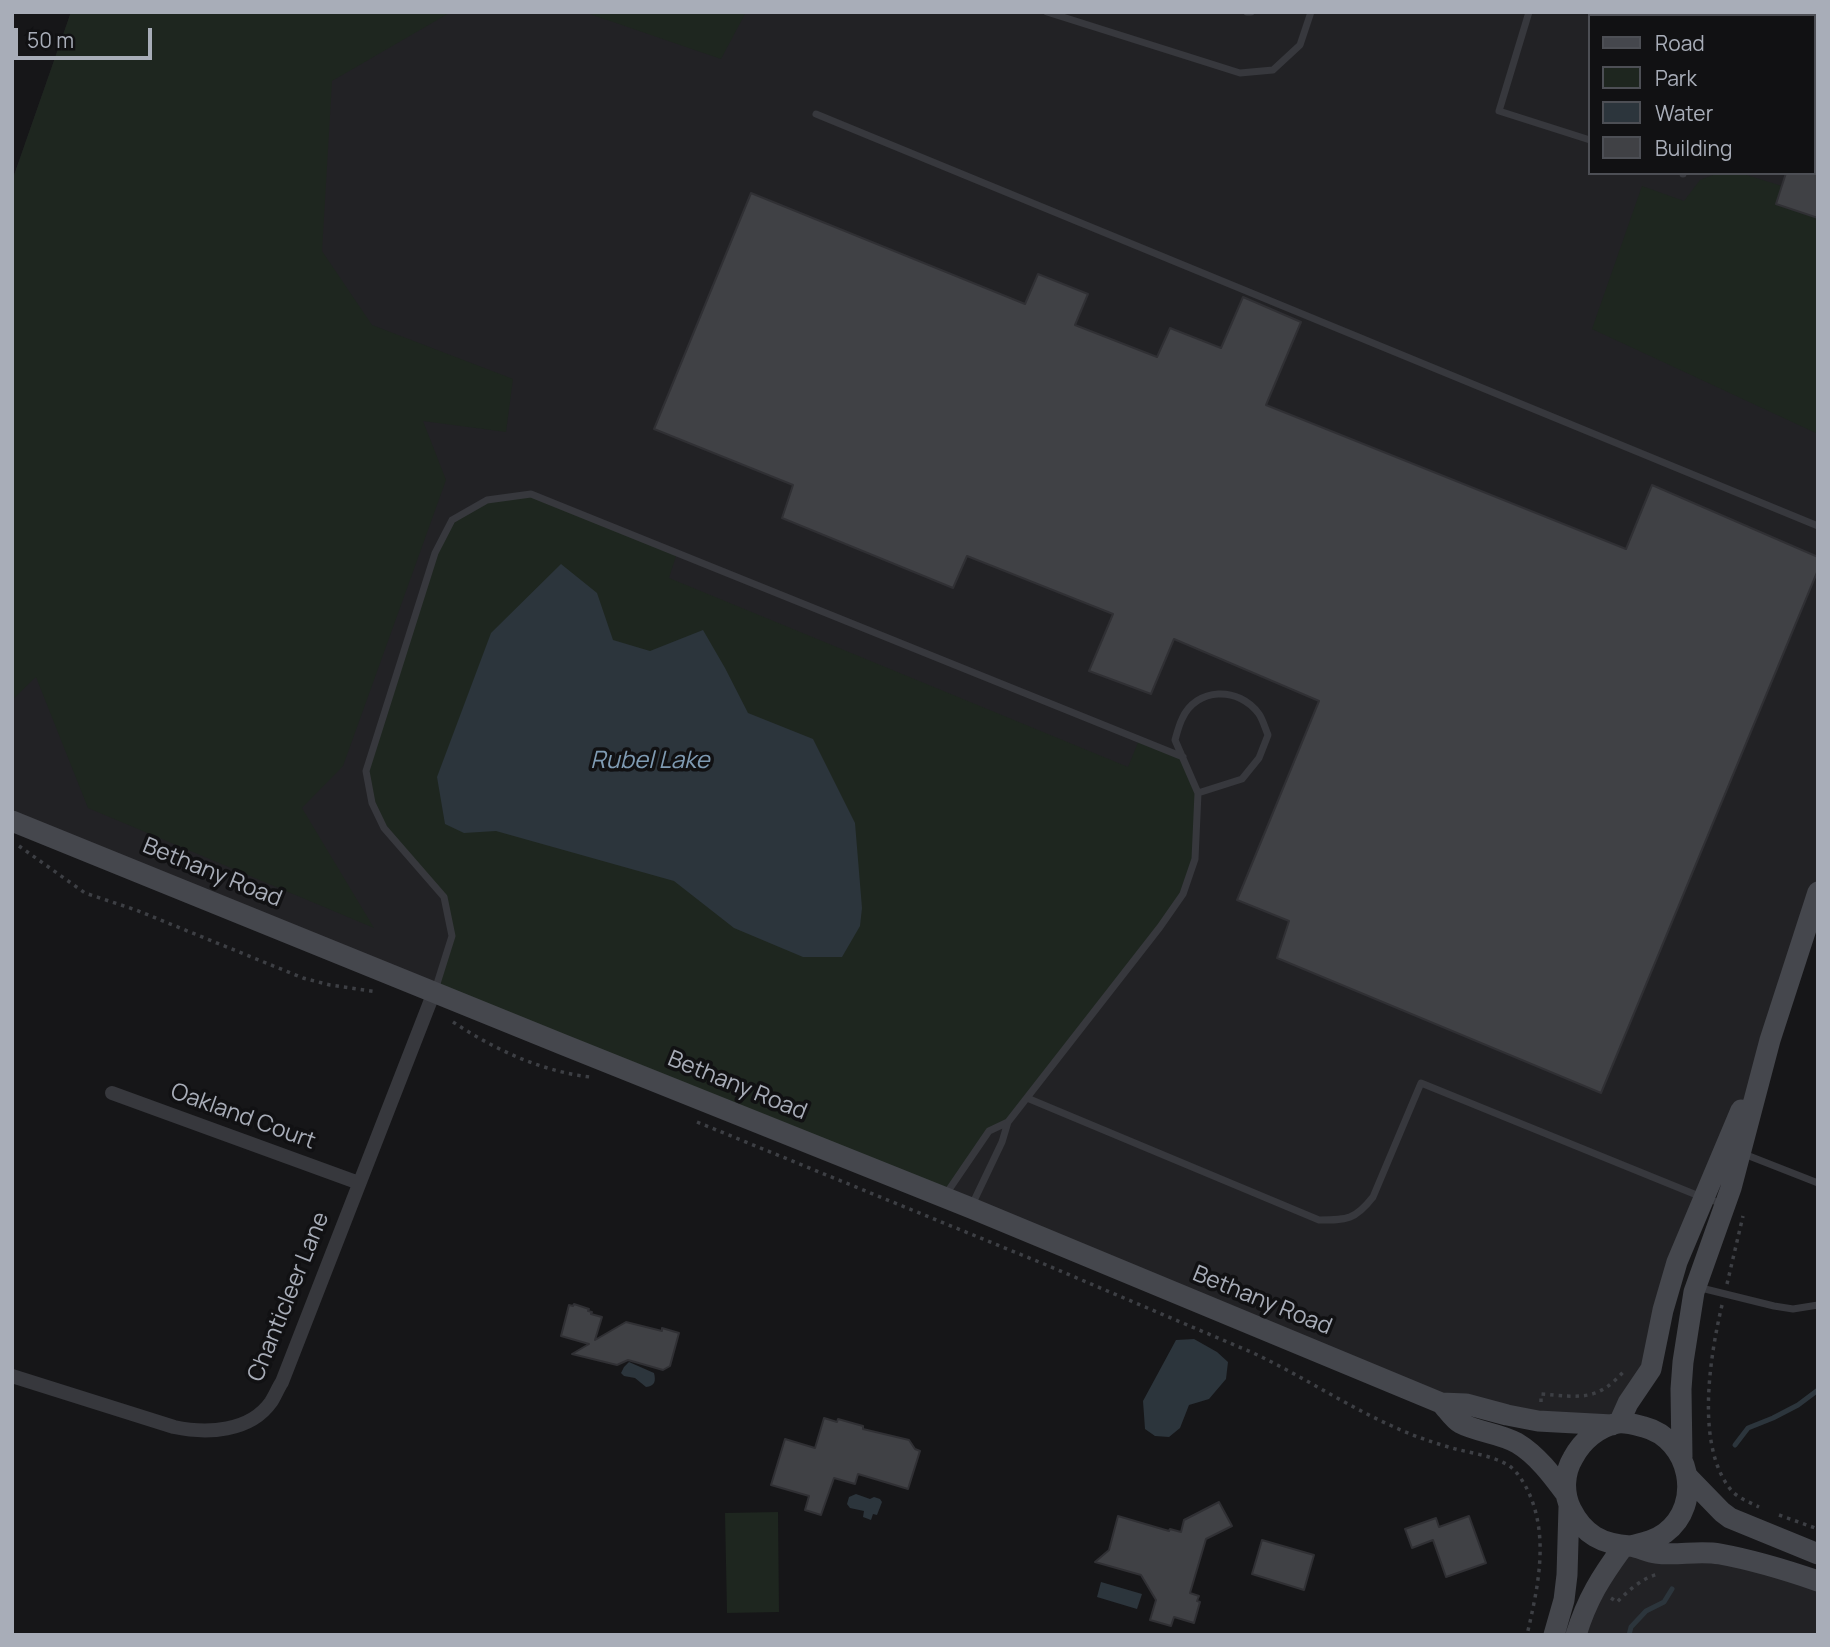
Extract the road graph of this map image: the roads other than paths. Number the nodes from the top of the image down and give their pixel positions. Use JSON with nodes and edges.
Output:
{"nodes":[{"id":1,"x":1047,"y":12,"type":"edge"},
{"id":2,"x":1311,"y":12,"type":"edge"},
{"id":3,"x":1529,"y":12,"type":"edge"},
{"id":4,"x":816,"y":114,"type":"dead end"},
{"id":5,"x":1588,"y":139,"type":"edge"},
{"id":6,"x":1818,"y":526,"type":"edge"},
{"id":7,"x":1183,"y":757,"type":"junction"},
{"id":8,"x":1199,"y":793,"type":"junction"},
{"id":9,"x":12,"y":821,"type":"edge"},
{"id":10,"x":1818,"y":892,"type":"edge"},
{"id":11,"x":434,"y":992,"type":"junction"},
{"id":12,"x":1770,"y":1040,"type":"junction"},
{"id":13,"x":112,"y":1093,"type":"dead end"},
{"id":14,"x":1027,"y":1098,"type":"junction"},
{"id":15,"x":1008,"y":1122,"type":"junction"},
{"id":16,"x":1741,"y":1153,"type":"junction"},
{"id":17,"x":359,"y":1183,"type":"junction"},
{"id":18,"x":1818,"y":1183,"type":"edge"},
{"id":19,"x":943,"y":1197,"type":"junction"},
{"id":20,"x":1704,"y":1198,"type":"junction"},
{"id":21,"x":971,"y":1208,"type":"junction"},
{"id":22,"x":1735,"y":1209,"type":"junction"},
{"id":23,"x":1696,"y":1286,"type":"junction"},
{"id":24,"x":1818,"y":1305,"type":"edge"},
{"id":25,"x":12,"y":1376,"type":"edge"},
{"id":26,"x":1441,"y":1403,"type":"junction"},
{"id":27,"x":1616,"y":1424,"type":"junction"},
{"id":28,"x":1685,"y":1467,"type":"junction"},
{"id":29,"x":1567,"y":1499,"type":"junction"},
{"id":30,"x":1627,"y":1547,"type":"junction"},
{"id":31,"x":1818,"y":1554,"type":"edge"},
{"id":32,"x":1818,"y":1581,"type":"edge"},
{"id":33,"x":1554,"y":1635,"type":"edge"},
{"id":34,"x":1576,"y":1635,"type":"edge"}],
"edges":[{"from":1,"to":2,"type":"lane"},
{"from":3,"to":5,"type":"lane"},
{"from":4,"to":6,"type":"lane"},
{"from":7,"to":8,"type":"lane"},
{"from":7,"to":8,"type":"lane"},
{"from":7,"to":11,"type":"lane"},
{"from":8,"to":14,"type":"lane"},
{"from":9,"to":11,"type":"main road","name":"Bethany Road"},
{"from":10,"to":12,"type":"main road"},
{"from":11,"to":17,"type":"street","name":"Chanticleer Lane"},
{"from":11,"to":19,"type":"main road","name":"Bethany Road"},
{"from":12,"to":16,"type":"main road"},
{"from":12,"to":20,"type":"main road"},
{"from":13,"to":17,"type":"street","name":"Oakland Court"},
{"from":14,"to":15,"type":"lane"},
{"from":14,"to":20,"type":"lane"},
{"from":15,"to":19,"type":"lane"},
{"from":15,"to":21,"type":"lane"},
{"from":16,"to":18,"type":"lane"},
{"from":16,"to":22,"type":"main road"},
{"from":17,"to":25,"type":"street","name":"Chanticleer Lane"},
{"from":19,"to":21,"type":"main road","name":"Bethany Road"},
{"from":20,"to":22,"type":"lane"},
{"from":20,"to":27,"type":"main road"},
{"from":21,"to":26,"type":"main road","name":"Bethany Road"},
{"from":22,"to":23,"type":"main road"},
{"from":23,"to":24,"type":"lane"},
{"from":23,"to":28,"type":"main road"},
{"from":26,"to":27,"type":"main road","name":"Bethany Road"},
{"from":26,"to":29,"type":"main road","name":"Bethany Road"},
{"from":27,"to":28,"type":"main road"},
{"from":27,"to":29,"type":"main road"},
{"from":28,"to":30,"type":"main road"},
{"from":28,"to":31,"type":"main road"},
{"from":29,"to":30,"type":"main road"},
{"from":29,"to":33,"type":"main road"},
{"from":30,"to":32,"type":"main road"},
{"from":30,"to":34,"type":"main road"}]}
